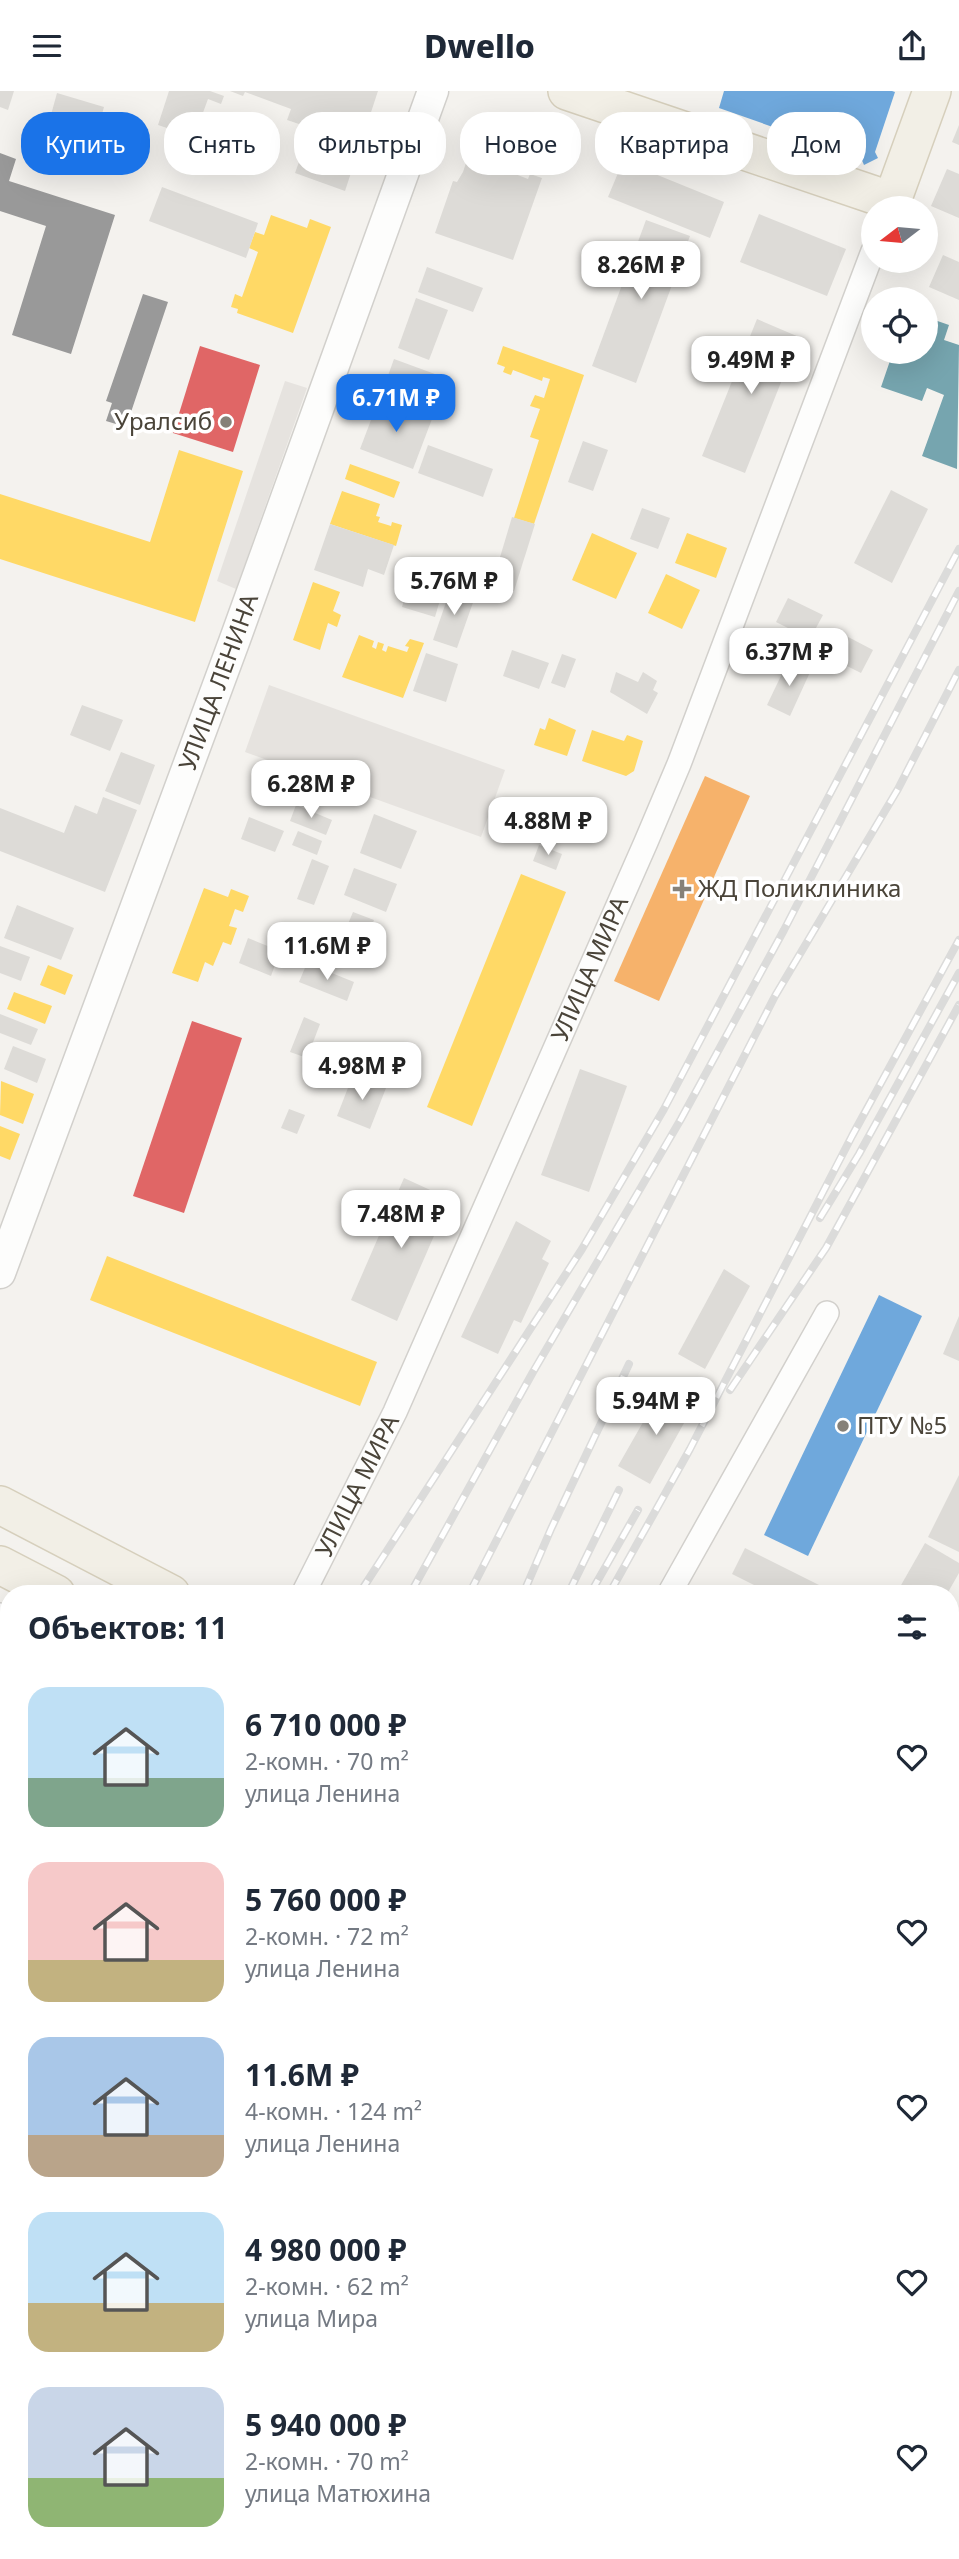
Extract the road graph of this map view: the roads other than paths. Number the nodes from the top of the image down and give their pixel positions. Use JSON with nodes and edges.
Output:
{"nodes":[{"id":1,"x":433,"y":91,"type":"edge"},
{"id":2,"x":567,"y":91,"type":"edge"},
{"id":3,"x":932,"y":91,"type":"edge"},
{"id":4,"x":865,"y":196,"type":"edge"},
{"id":5,"x":894,"y":196,"type":"edge"},
{"id":6,"x":865,"y":273,"type":"edge"},
{"id":7,"x":0,"y":1273,"type":"edge"},
{"id":8,"x":827,"y":1313,"type":"dead end"},
{"id":9,"x":0,"y":1505,"type":"edge"},
{"id":10,"x":0,"y":1565,"type":"edge"},
{"id":11,"x":39,"y":1585,"type":"edge"},
{"id":12,"x":155,"y":1585,"type":"edge"},
{"id":13,"x":308,"y":1585,"type":"edge"},
{"id":14,"x":674,"y":1585,"type":"edge"}],
"edges":[{"from":1,"to":7,"type":"street","name":"УЛИЦА ЛЕНИНА"},
{"from":2,"to":4,"type":"main road"},
{"from":3,"to":5,"type":"main road"},
{"from":6,"to":13,"type":"street","name":"УЛИЦА МИРА"},
{"from":8,"to":14,"type":"street"},
{"from":9,"to":12,"type":"main road"},
{"from":10,"to":11,"type":"main road"}]}
